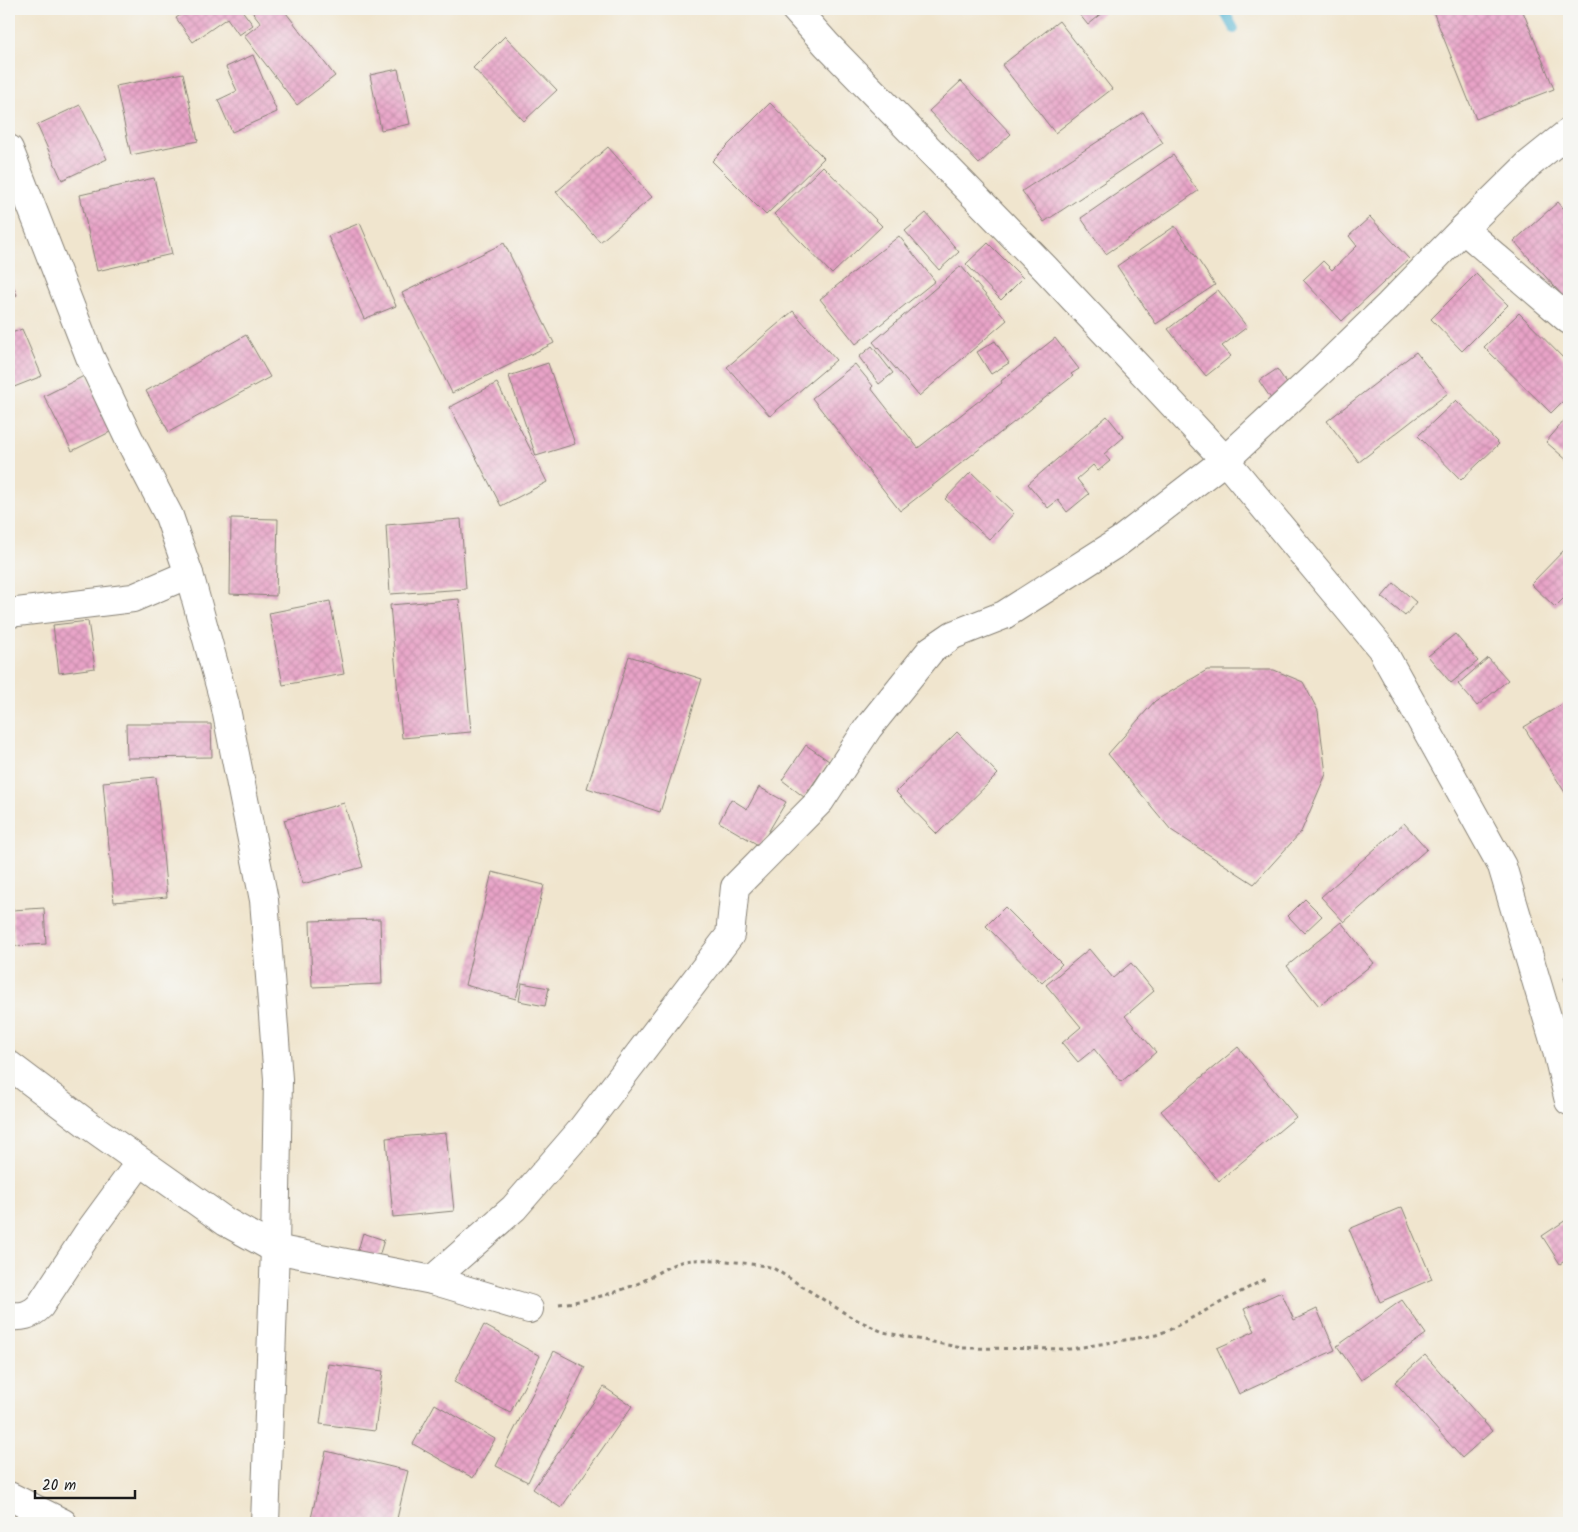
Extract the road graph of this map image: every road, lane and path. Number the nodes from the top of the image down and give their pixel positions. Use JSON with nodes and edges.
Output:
{"nodes":[{"id":1,"x":796,"y":9,"type":"edge"},
{"id":2,"x":1569,"y":132,"type":"edge"},
{"id":3,"x":9,"y":149,"type":"edge"},
{"id":4,"x":1463,"y":229,"type":"junction"},
{"id":5,"x":1569,"y":320,"type":"edge"},
{"id":6,"x":1225,"y":460,"type":"junction"},
{"id":7,"x":189,"y":574,"type":"junction"},
{"id":8,"x":9,"y":613,"type":"edge"},
{"id":9,"x":9,"y":1065,"type":"edge"},
{"id":10,"x":1569,"y":1101,"type":"edge"},
{"id":11,"x":140,"y":1162,"type":"junction"},
{"id":12,"x":275,"y":1250,"type":"junction"},
{"id":13,"x":1265,"y":1279,"type":"dead end"},
{"id":14,"x":432,"y":1280,"type":"junction"},
{"id":15,"x":529,"y":1309,"type":"joint"},
{"id":16,"x":9,"y":1316,"type":"edge"},
{"id":17,"x":9,"y":1496,"type":"edge"},
{"id":18,"x":63,"y":1523,"type":"edge"},
{"id":19,"x":265,"y":1523,"type":"edge"}],
"edges":[{"from":1,"to":6,"type":"street"},
{"from":2,"to":4,"type":"street"},
{"from":3,"to":7,"type":"street"},
{"from":4,"to":5,"type":"street"},
{"from":4,"to":6,"type":"street"},
{"from":6,"to":10,"type":"street"},
{"from":6,"to":14,"type":"street"},
{"from":7,"to":8,"type":"street"},
{"from":7,"to":12,"type":"street"},
{"from":9,"to":11,"type":"street"},
{"from":11,"to":12,"type":"street"},
{"from":11,"to":16,"type":"street"},
{"from":12,"to":14,"type":"street"},
{"from":12,"to":19,"type":"street"},
{"from":13,"to":15,"type":"path"},
{"from":14,"to":15,"type":"street"},
{"from":17,"to":18,"type":"street"}]}
